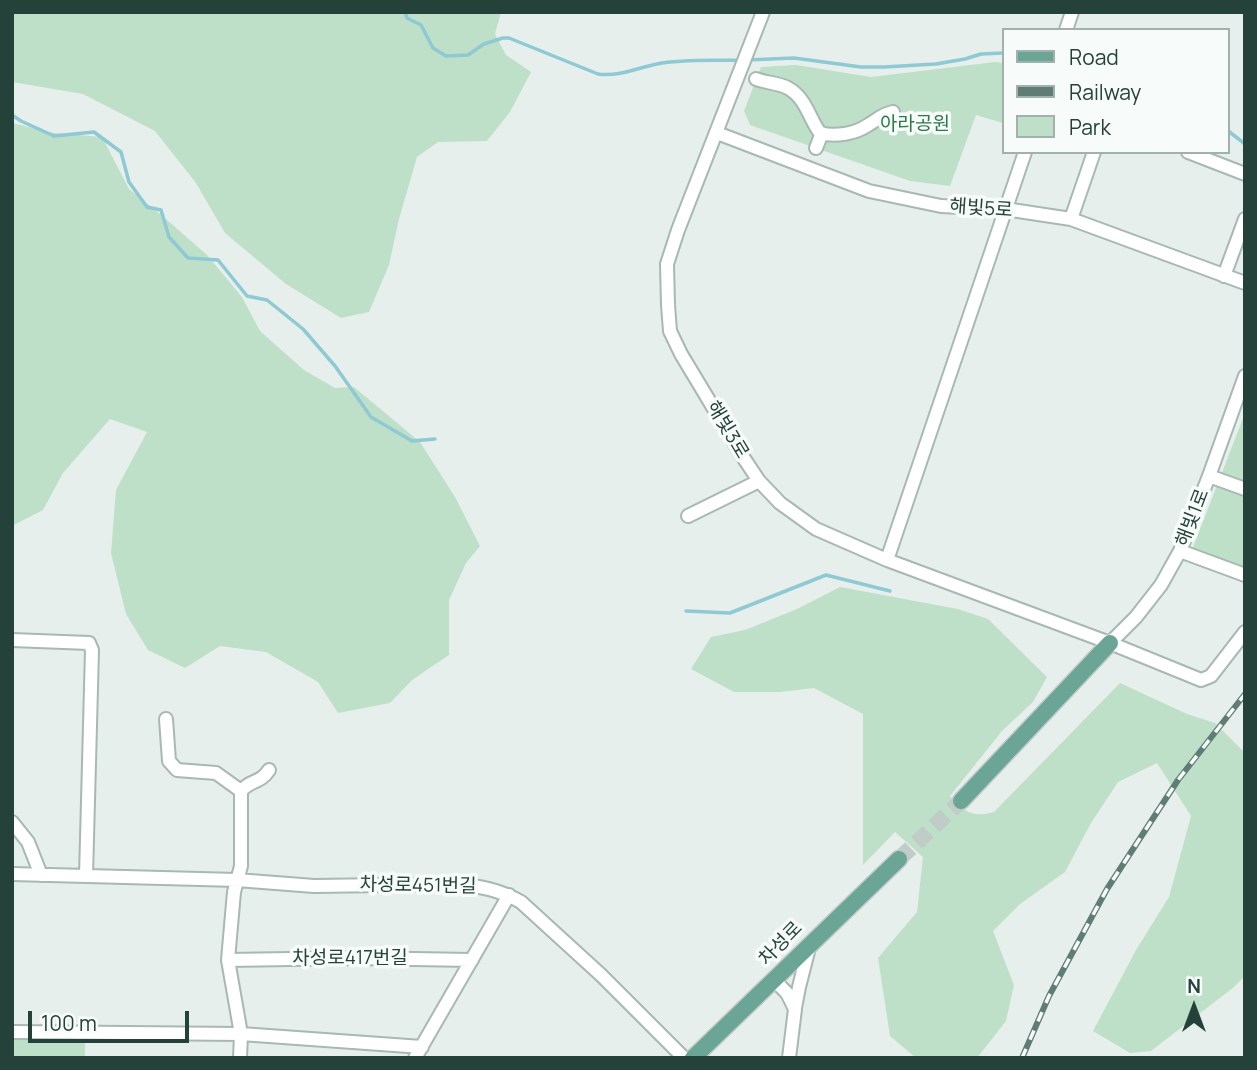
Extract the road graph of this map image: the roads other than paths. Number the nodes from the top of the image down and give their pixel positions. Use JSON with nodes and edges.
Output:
{"nodes":[{"id":1,"x":763,"y":12,"type":"edge"},
{"id":2,"x":756,"y":79,"type":"dead end"},
{"id":3,"x":893,"y":112,"type":"dead end"},
{"id":4,"x":717,"y":133,"type":"junction"},
{"id":5,"x":822,"y":133,"type":"junction"},
{"id":6,"x":816,"y":148,"type":"dead end"},
{"id":7,"x":1024,"y":154,"type":"edge"},
{"id":8,"x":1093,"y":154,"type":"edge"},
{"id":9,"x":1193,"y":154,"type":"edge"},
{"id":10,"x":1245,"y":174,"type":"edge"},
{"id":11,"x":1005,"y":209,"type":"junction"},
{"id":12,"x":1071,"y":219,"type":"junction"},
{"id":13,"x":1245,"y":219,"type":"edge"},
{"id":14,"x":1224,"y":276,"type":"junction"},
{"id":15,"x":1245,"y":284,"type":"edge"},
{"id":16,"x":1245,"y":376,"type":"edge"},
{"id":17,"x":1209,"y":476,"type":"junction"},
{"id":18,"x":759,"y":481,"type":"junction"},
{"id":19,"x":1245,"y":489,"type":"edge"},
{"id":20,"x":688,"y":516,"type":"dead end"},
{"id":21,"x":1180,"y":551,"type":"junction"},
{"id":22,"x":887,"y":560,"type":"junction"},
{"id":23,"x":1245,"y":575,"type":"edge"},
{"id":24,"x":1245,"y":632,"type":"edge"},
{"id":25,"x":12,"y":640,"type":"edge"},
{"id":26,"x":1110,"y":643,"type":"junction"},
{"id":27,"x":166,"y":719,"type":"dead end"},
{"id":28,"x":269,"y":770,"type":"dead end"},
{"id":29,"x":241,"y":791,"type":"junction"},
{"id":30,"x":961,"y":801,"type":"tunnel mouth"},
{"id":31,"x":12,"y":822,"type":"edge"},
{"id":32,"x":899,"y":859,"type":"tunnel mouth"},
{"id":33,"x":12,"y":874,"type":"edge"},
{"id":34,"x":41,"y":875,"type":"junction"},
{"id":35,"x":86,"y":876,"type":"junction"},
{"id":36,"x":237,"y":880,"type":"junction"},
{"id":37,"x":509,"y":895,"type":"junction"},
{"id":38,"x":811,"y":943,"type":"junction"},
{"id":39,"x":228,"y":960,"type":"junction"},
{"id":40,"x":472,"y":960,"type":"junction"},
{"id":41,"x":775,"y":981,"type":"junction"},
{"id":42,"x":795,"y":1009,"type":"junction"},
{"id":43,"x":12,"y":1032,"type":"edge"},
{"id":44,"x":241,"y":1034,"type":"junction"},
{"id":45,"x":418,"y":1052,"type":"edge"},
{"id":46,"x":240,"y":1058,"type":"edge"},
{"id":47,"x":684,"y":1058,"type":"edge"},
{"id":48,"x":693,"y":1058,"type":"edge"},
{"id":49,"x":789,"y":1058,"type":"edge"}],
"edges":[{"from":1,"to":4,"type":"street","name":"해빛3로"},
{"from":2,"to":5,"type":"street"},
{"from":3,"to":5,"type":"street"},
{"from":4,"to":11,"type":"street","name":"해빛5로"},
{"from":4,"to":18,"type":"street","name":"해빛3로"},
{"from":5,"to":6,"type":"street"},
{"from":7,"to":11,"type":"street"},
{"from":8,"to":12,"type":"street"},
{"from":9,"to":10,"type":"street"},
{"from":11,"to":12,"type":"street","name":"해빛5로"},
{"from":11,"to":22,"type":"street"},
{"from":12,"to":14,"type":"street","name":"해빛5로"},
{"from":13,"to":14,"type":"street"},
{"from":14,"to":15,"type":"street","name":"해빛5로"},
{"from":16,"to":17,"type":"street","name":"해빛1로"},
{"from":17,"to":19,"type":"street"},
{"from":17,"to":21,"type":"street","name":"해빛1로"},
{"from":18,"to":20,"type":"street"},
{"from":18,"to":22,"type":"street","name":"해빛3로"},
{"from":21,"to":23,"type":"street"},
{"from":21,"to":26,"type":"street","name":"해빛1로"},
{"from":22,"to":26,"type":"street","name":"해빛3로"},
{"from":24,"to":26,"type":"street","name":"해빛3로"},
{"from":25,"to":35,"type":"street"},
{"from":26,"to":30,"type":"main road"},
{"from":27,"to":29,"type":"street"},
{"from":28,"to":29,"type":"street"},
{"from":29,"to":36,"type":"street"},
{"from":31,"to":34,"type":"street"},
{"from":32,"to":38,"type":"main road","name":"차성로"},
{"from":33,"to":34,"type":"street","name":"차성로451번길"},
{"from":34,"to":35,"type":"street","name":"차성로451번길"},
{"from":35,"to":36,"type":"street","name":"차성로451번길"},
{"from":36,"to":37,"type":"street","name":"차성로451번길"},
{"from":36,"to":39,"type":"street"},
{"from":37,"to":40,"type":"street"},
{"from":37,"to":47,"type":"street","name":"차성로451번길"},
{"from":38,"to":41,"type":"main road","name":"차성로"},
{"from":38,"to":42,"type":"street"},
{"from":39,"to":40,"type":"street","name":"차성로417번길"},
{"from":39,"to":44,"type":"street"},
{"from":40,"to":45,"type":"street"},
{"from":41,"to":42,"type":"street"},
{"from":41,"to":48,"type":"main road","name":"차성로"},
{"from":42,"to":49,"type":"street"},
{"from":43,"to":44,"type":"street"},
{"from":44,"to":45,"type":"street"},
{"from":44,"to":46,"type":"street"}]}
